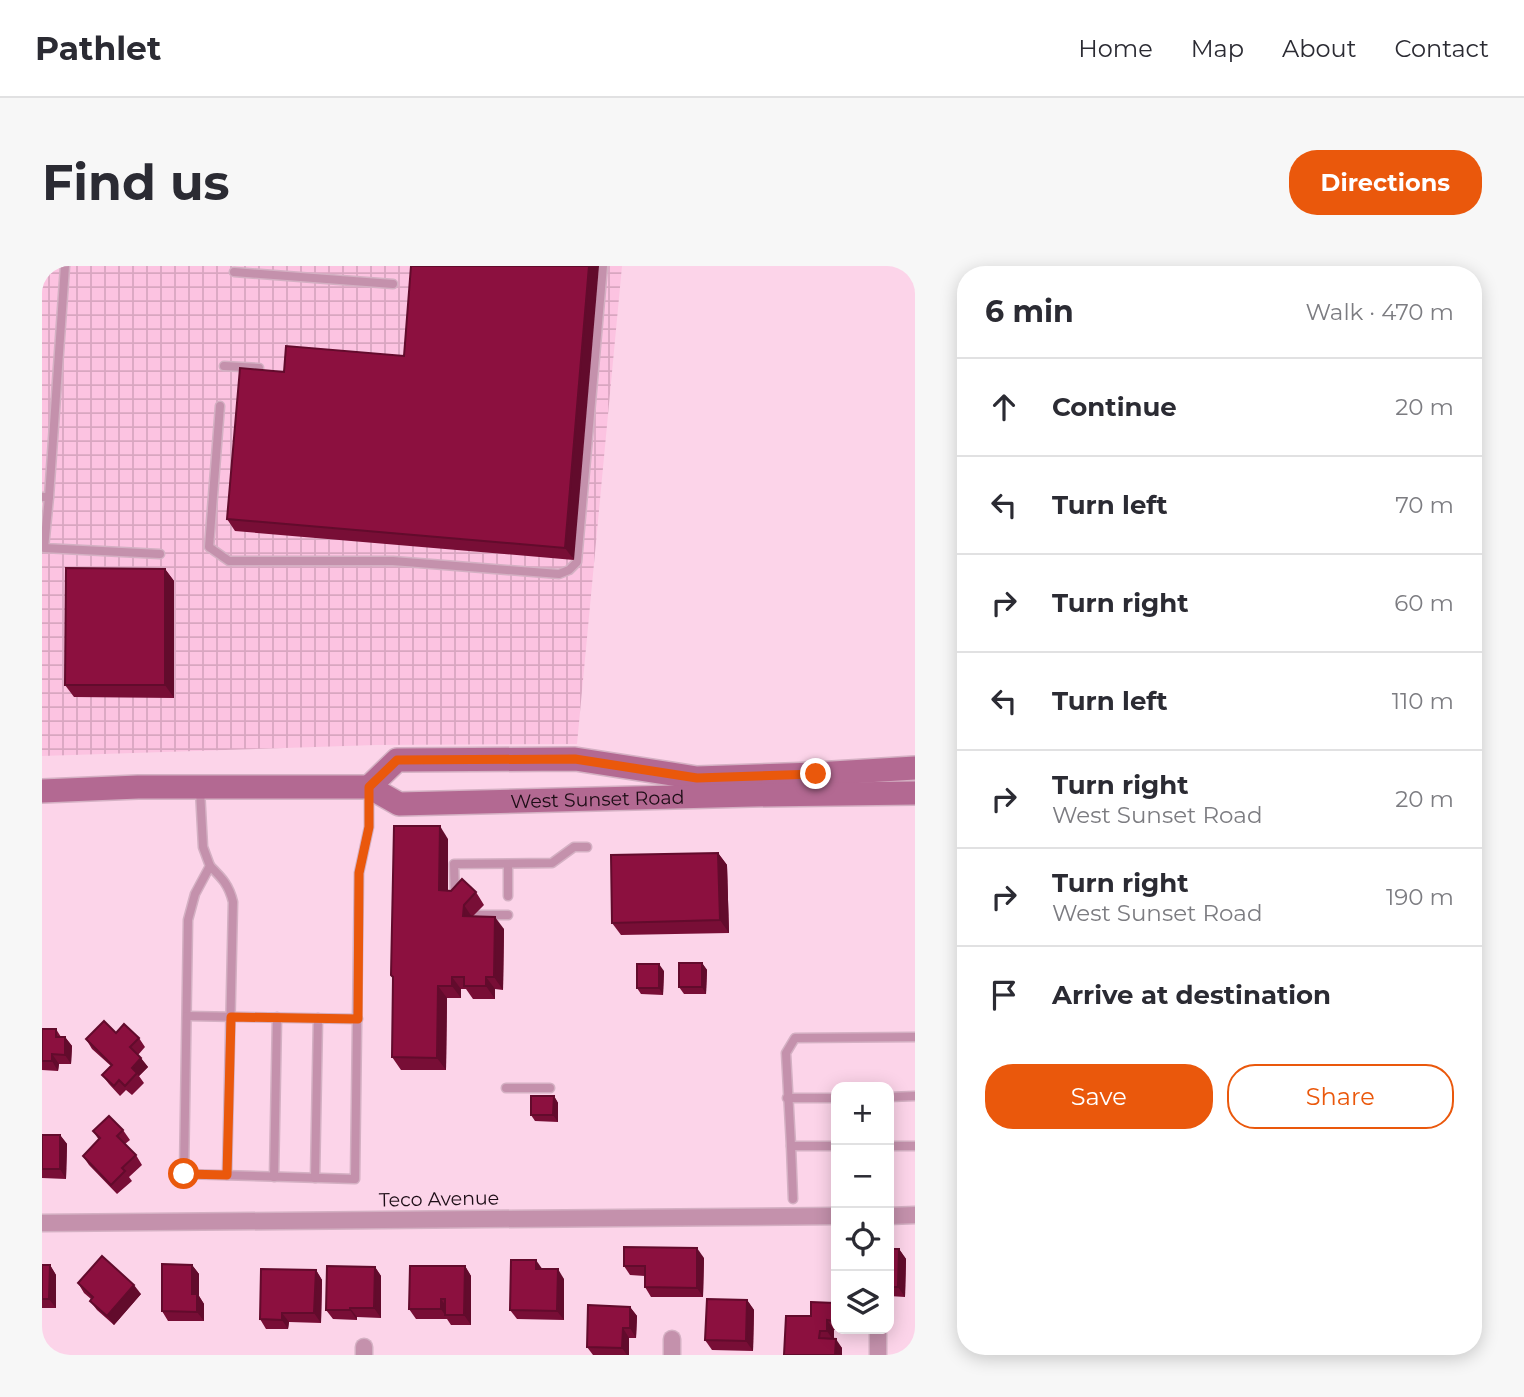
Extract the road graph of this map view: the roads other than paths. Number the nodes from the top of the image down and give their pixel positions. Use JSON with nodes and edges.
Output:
{"nodes":[{"id":1,"x":65,"y":266,"type":"edge"},
{"id":2,"x":603,"y":266,"type":"edge"},
{"id":3,"x":233,"y":272,"type":"dead end"},
{"id":4,"x":393,"y":284,"type":"dead end"},
{"id":5,"x":224,"y":366,"type":"dead end"},
{"id":6,"x":259,"y":368,"type":"edge"},
{"id":7,"x":220,"y":406,"type":"dead end"},
{"id":8,"x":46,"y":497,"type":"edge"},
{"id":9,"x":160,"y":554,"type":"dead end"},
{"id":10,"x":915,"y":768,"type":"edge"},
{"id":11,"x":200,"y":787,"type":"junction"},
{"id":12,"x":369,"y":787,"type":"junction"},
{"id":13,"x":42,"y":791,"type":"edge"},
{"id":14,"x":915,"y":793,"type":"edge"},
{"id":15,"x":587,"y":847,"type":"dead end"},
{"id":16,"x":508,"y":864,"type":"junction"},
{"id":17,"x":210,"y":866,"type":"junction"},
{"id":18,"x":508,"y":896,"type":"dead end"},
{"id":19,"x":508,"y":915,"type":"dead end"},
{"id":20,"x":187,"y":1016,"type":"junction"},
{"id":21,"x":231,"y":1017,"type":"junction"},
{"id":22,"x":277,"y":1017,"type":"junction"},
{"id":23,"x":318,"y":1018,"type":"junction"},
{"id":24,"x":358,"y":1019,"type":"junction"},
{"id":25,"x":915,"y":1037,"type":"edge"},
{"id":26,"x":506,"y":1088,"type":"dead end"},
{"id":27,"x":550,"y":1088,"type":"dead end"},
{"id":28,"x":915,"y":1096,"type":"edge"},
{"id":29,"x":894,"y":1097,"type":"edge"},
{"id":30,"x":788,"y":1098,"type":"junction"},
{"id":31,"x":831,"y":1098,"type":"edge"},
{"id":32,"x":791,"y":1146,"type":"junction"},
{"id":33,"x":831,"y":1146,"type":"edge"},
{"id":34,"x":894,"y":1146,"type":"edge"},
{"id":35,"x":915,"y":1146,"type":"edge"},
{"id":36,"x":227,"y":1175,"type":"junction"},
{"id":37,"x":274,"y":1177,"type":"junction"},
{"id":38,"x":315,"y":1178,"type":"junction"},
{"id":39,"x":793,"y":1199,"type":"dead end"},
{"id":40,"x":915,"y":1215,"type":"edge"},
{"id":41,"x":831,"y":1216,"type":"edge"},
{"id":42,"x":894,"y":1216,"type":"edge"},
{"id":43,"x":42,"y":1223,"type":"edge"},
{"id":44,"x":878,"y":1334,"type":"dead end"},
{"id":45,"x":878,"y":1355,"type":"edge"}],
"edges":[{"from":1,"to":8,"type":"lane"},
{"from":2,"to":7,"type":"lane"},
{"from":3,"to":4,"type":"lane"},
{"from":5,"to":6,"type":"lane"},
{"from":8,"to":9,"type":"lane"},
{"from":10,"to":12,"type":"main road","name":"West Sunset Road"},
{"from":11,"to":12,"type":"main road","name":"West Sunset Road"},
{"from":11,"to":13,"type":"main road","name":"West Sunset Road"},
{"from":11,"to":17,"type":"lane"},
{"from":12,"to":14,"type":"main road","name":"West Sunset Road"},
{"from":12,"to":24,"type":"lane"},
{"from":15,"to":16,"type":"lane"},
{"from":16,"to":18,"type":"lane"},
{"from":16,"to":19,"type":"lane"},
{"from":17,"to":20,"type":"lane"},
{"from":17,"to":21,"type":"lane"},
{"from":20,"to":21,"type":"lane"},
{"from":20,"to":36,"type":"lane"},
{"from":21,"to":22,"type":"lane"},
{"from":21,"to":36,"type":"lane"},
{"from":22,"to":23,"type":"lane"},
{"from":22,"to":37,"type":"lane"},
{"from":23,"to":24,"type":"lane"},
{"from":23,"to":38,"type":"lane"},
{"from":24,"to":38,"type":"lane"},
{"from":25,"to":30,"type":"lane"},
{"from":26,"to":27,"type":"lane"},
{"from":28,"to":29,"type":"lane"},
{"from":30,"to":31,"type":"lane"},
{"from":30,"to":32,"type":"lane"},
{"from":32,"to":33,"type":"lane"},
{"from":32,"to":39,"type":"lane"},
{"from":34,"to":35,"type":"lane"},
{"from":36,"to":37,"type":"lane"},
{"from":37,"to":38,"type":"lane"},
{"from":40,"to":42,"type":"street"},
{"from":41,"to":43,"type":"street","name":"Teco Avenue"},
{"from":44,"to":45,"type":"street"}]}
